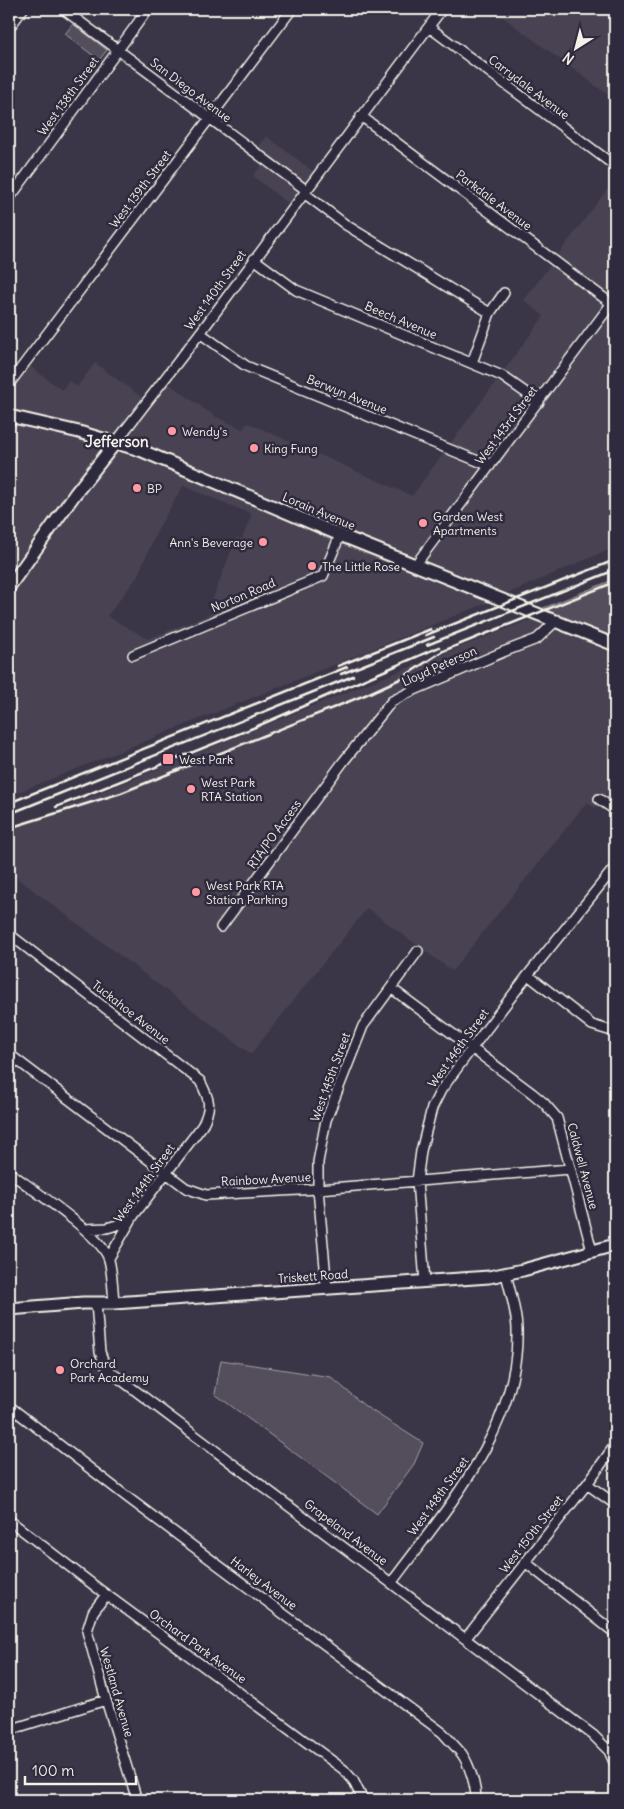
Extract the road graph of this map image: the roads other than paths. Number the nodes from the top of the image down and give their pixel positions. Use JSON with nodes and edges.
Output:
{"nodes":[{"id":1,"x":23,"y":9,"type":"edge"},
{"id":2,"x":63,"y":9,"type":"edge"},
{"id":3,"x":148,"y":9,"type":"edge"},
{"id":4,"x":292,"y":9,"type":"edge"},
{"id":5,"x":442,"y":9,"type":"edge"},
{"id":6,"x":429,"y":27,"type":"junction"},
{"id":7,"x":9,"y":28,"type":"edge"},
{"id":8,"x":118,"y":50,"type":"junction"},
{"id":9,"x":361,"y":116,"type":"junction"},
{"id":10,"x":209,"y":119,"type":"junction"},
{"id":11,"x":615,"y":166,"type":"edge"},
{"id":12,"x":305,"y":192,"type":"junction"},
{"id":13,"x":9,"y":198,"type":"edge"},
{"id":14,"x":254,"y":259,"type":"junction"},
{"id":15,"x":504,"y":294,"type":"dead end"},
{"id":16,"x":614,"y":301,"type":"edge"},
{"id":17,"x":490,"y":313,"type":"junction"},
{"id":18,"x":200,"y":332,"type":"junction"},
{"id":19,"x":472,"y":363,"type":"junction"},
{"id":20,"x":9,"y":384,"type":"edge"},
{"id":21,"x":539,"y":402,"type":"junction"},
{"id":22,"x":9,"y":416,"type":"edge"},
{"id":23,"x":116,"y":442,"type":"junction"},
{"id":24,"x":490,"y":466,"type":"junction"},
{"id":25,"x":340,"y":535,"type":"junction"},
{"id":26,"x":416,"y":564,"type":"junction"},
{"id":27,"x":9,"y":587,"type":"edge"},
{"id":28,"x":556,"y":620,"type":"junction"},
{"id":29,"x":615,"y":645,"type":"edge"},
{"id":30,"x":133,"y":655,"type":"dead end"},
{"id":31,"x":348,"y":756,"type":"joint"},
{"id":32,"x":599,"y":799,"type":"dead end"},
{"id":33,"x":615,"y":810,"type":"edge"},
{"id":34,"x":615,"y":866,"type":"edge"},
{"id":35,"x":221,"y":927,"type":"dead end"},
{"id":36,"x":9,"y":934,"type":"edge"},
{"id":37,"x":418,"y":951,"type":"dead end"},
{"id":38,"x":528,"y":975,"type":"junction"},
{"id":39,"x":391,"y":988,"type":"junction"},
{"id":40,"x":615,"y":1032,"type":"edge"},
{"id":41,"x":472,"y":1048,"type":"junction"},
{"id":42,"x":9,"y":1054,"type":"edge"},
{"id":43,"x":202,"y":1126,"type":"joint"},
{"id":44,"x":570,"y":1169,"type":"junction"},
{"id":45,"x":9,"y":1172,"type":"edge"},
{"id":46,"x":166,"y":1173,"type":"junction"},
{"id":47,"x":417,"y":1181,"type":"junction"},
{"id":48,"x":318,"y":1188,"type":"junction"},
{"id":49,"x":130,"y":1221,"type":"junction"},
{"id":50,"x":84,"y":1229,"type":"junction"},
{"id":51,"x":615,"y":1245,"type":"edge"},
{"id":52,"x":592,"y":1251,"type":"junction"},
{"id":53,"x":109,"y":1258,"type":"junction"},
{"id":54,"x":506,"y":1274,"type":"junction"},
{"id":55,"x":425,"y":1282,"type":"junction"},
{"id":56,"x":327,"y":1289,"type":"junction"},
{"id":57,"x":96,"y":1303,"type":"junction"},
{"id":58,"x":114,"y":1303,"type":"junction"},
{"id":59,"x":9,"y":1309,"type":"edge"},
{"id":60,"x":9,"y":1406,"type":"edge"},
{"id":61,"x":615,"y":1444,"type":"edge"},
{"id":62,"x":587,"y":1484,"type":"junction"},
{"id":63,"x":615,"y":1504,"type":"edge"},
{"id":64,"x":9,"y":1520,"type":"edge"},
{"id":65,"x":525,"y":1562,"type":"junction"},
{"id":66,"x":392,"y":1582,"type":"junction"},
{"id":67,"x":106,"y":1595,"type":"junction"},
{"id":68,"x":615,"y":1633,"type":"edge"},
{"id":69,"x":466,"y":1638,"type":"junction"},
{"id":70,"x":106,"y":1700,"type":"junction"},
{"id":71,"x":9,"y":1730,"type":"edge"},
{"id":72,"x":615,"y":1743,"type":"edge"},
{"id":73,"x":609,"y":1751,"type":"junction"},
{"id":74,"x":615,"y":1764,"type":"edge"},
{"id":75,"x":137,"y":1800,"type":"edge"},
{"id":76,"x":362,"y":1800,"type":"edge"},
{"id":77,"x":476,"y":1800,"type":"edge"}],
"edges":[{"from":1,"to":7,"type":"street"},
{"from":2,"to":8,"type":"street","name":"San Diego Avenue"},
{"from":3,"to":8,"type":"street","name":"West 138th Street"},
{"from":4,"to":10,"type":"street","name":"West 139th Street"},
{"from":5,"to":6,"type":"street","name":"West 140th Street"},
{"from":6,"to":9,"type":"street","name":"West 140th Street"},
{"from":6,"to":11,"type":"street","name":"Carrydale Avenue"},
{"from":8,"to":10,"type":"street","name":"San Diego Avenue"},
{"from":8,"to":13,"type":"street","name":"West 138th Street"},
{"from":9,"to":12,"type":"street","name":"West 140th Street"},
{"from":9,"to":16,"type":"street","name":"Parkdale Avenue"},
{"from":10,"to":12,"type":"street","name":"San Diego Avenue"},
{"from":10,"to":20,"type":"street","name":"West 139th Street"},
{"from":12,"to":14,"type":"street","name":"West 140th Street"},
{"from":12,"to":17,"type":"street","name":"San Diego Avenue"},
{"from":14,"to":18,"type":"street","name":"West 140th Street"},
{"from":14,"to":19,"type":"street","name":"Beech Avenue"},
{"from":15,"to":17,"type":"street"},
{"from":16,"to":21,"type":"street","name":"West 143rd Street"},
{"from":17,"to":19,"type":"street"},
{"from":18,"to":23,"type":"street","name":"West 140th Street"},
{"from":18,"to":24,"type":"street","name":"Berwyn Avenue"},
{"from":19,"to":21,"type":"street","name":"Beech Avenue"},
{"from":21,"to":24,"type":"street","name":"West 143rd Street"},
{"from":22,"to":23,"type":"main road","name":"Lorain Avenue"},
{"from":23,"to":25,"type":"main road","name":"Lorain Avenue"},
{"from":23,"to":27,"type":"main road","name":"West 140th Street"},
{"from":24,"to":26,"type":"street","name":"West 143rd Street"},
{"from":25,"to":26,"type":"main road","name":"Lorain Avenue"},
{"from":25,"to":30,"type":"street","name":"Norton Road"},
{"from":26,"to":28,"type":"main road","name":"Lorain Avenue"},
{"from":28,"to":29,"type":"main road","name":"Lorain Avenue"},
{"from":28,"to":31,"type":"street","name":"Lloyd Peterson"},
{"from":31,"to":35,"type":"street","name":"RTA/PO Access"},
{"from":32,"to":33,"type":"street"},
{"from":34,"to":38,"type":"street","name":"West 146th Street"},
{"from":36,"to":43,"type":"street","name":"Tuckahoe Avenue"},
{"from":37,"to":39,"type":"street","name":"West 145th Street"},
{"from":38,"to":40,"type":"street"},
{"from":38,"to":41,"type":"street","name":"West 146th Street"},
{"from":39,"to":41,"type":"street","name":"Caldwell Avenue"},
{"from":39,"to":48,"type":"street","name":"West 145th Street"},
{"from":41,"to":44,"type":"street","name":"Caldwell Avenue"},
{"from":41,"to":47,"type":"street","name":"West 146th Street"},
{"from":42,"to":46,"type":"street","name":"Rainbow Avenue"},
{"from":43,"to":46,"type":"street","name":"West 144th Street"},
{"from":44,"to":47,"type":"street","name":"Rainbow Avenue"},
{"from":44,"to":52,"type":"street","name":"Caldwell Avenue"},
{"from":45,"to":50,"type":"street"},
{"from":46,"to":48,"type":"street","name":"Rainbow Avenue"},
{"from":46,"to":49,"type":"street","name":"West 144th Street"},
{"from":47,"to":48,"type":"street","name":"Rainbow Avenue"},
{"from":47,"to":55,"type":"street","name":"West 146th Street"},
{"from":48,"to":56,"type":"street","name":"West 145th Street"},
{"from":49,"to":50,"type":"street"},
{"from":49,"to":53,"type":"street","name":"West 144th Street"},
{"from":50,"to":53,"type":"street"},
{"from":51,"to":52,"type":"main road","name":"Triskett Road"},
{"from":52,"to":54,"type":"main road","name":"Triskett Road"},
{"from":53,"to":58,"type":"street"},
{"from":54,"to":55,"type":"main road","name":"Triskett Road"},
{"from":54,"to":66,"type":"street","name":"West 148th Street"},
{"from":55,"to":56,"type":"main road","name":"Triskett Road"},
{"from":56,"to":58,"type":"main road","name":"Triskett Road"},
{"from":57,"to":58,"type":"main road","name":"Triskett Road"},
{"from":57,"to":59,"type":"main road","name":"Triskett Road"},
{"from":57,"to":66,"type":"street","name":"Grapeland Avenue"},
{"from":60,"to":77,"type":"street","name":"Harley Avenue"},
{"from":61,"to":62,"type":"street","name":"West 150th Street"},
{"from":62,"to":63,"type":"street"},
{"from":62,"to":65,"type":"street","name":"West 150th Street"},
{"from":64,"to":67,"type":"street","name":"Orchard Park Avenue"},
{"from":65,"to":68,"type":"street"},
{"from":65,"to":69,"type":"street","name":"West 150th Street"},
{"from":66,"to":69,"type":"street","name":"Grapeland Avenue"},
{"from":67,"to":70,"type":"street","name":"Westland Avenue"},
{"from":67,"to":76,"type":"street","name":"Orchard Park Avenue"},
{"from":69,"to":73,"type":"street","name":"Grapeland Avenue"},
{"from":70,"to":71,"type":"street"},
{"from":70,"to":75,"type":"street","name":"Westland Avenue"},
{"from":72,"to":73,"type":"street"},
{"from":73,"to":74,"type":"street","name":"Grapeland Avenue"}]}
